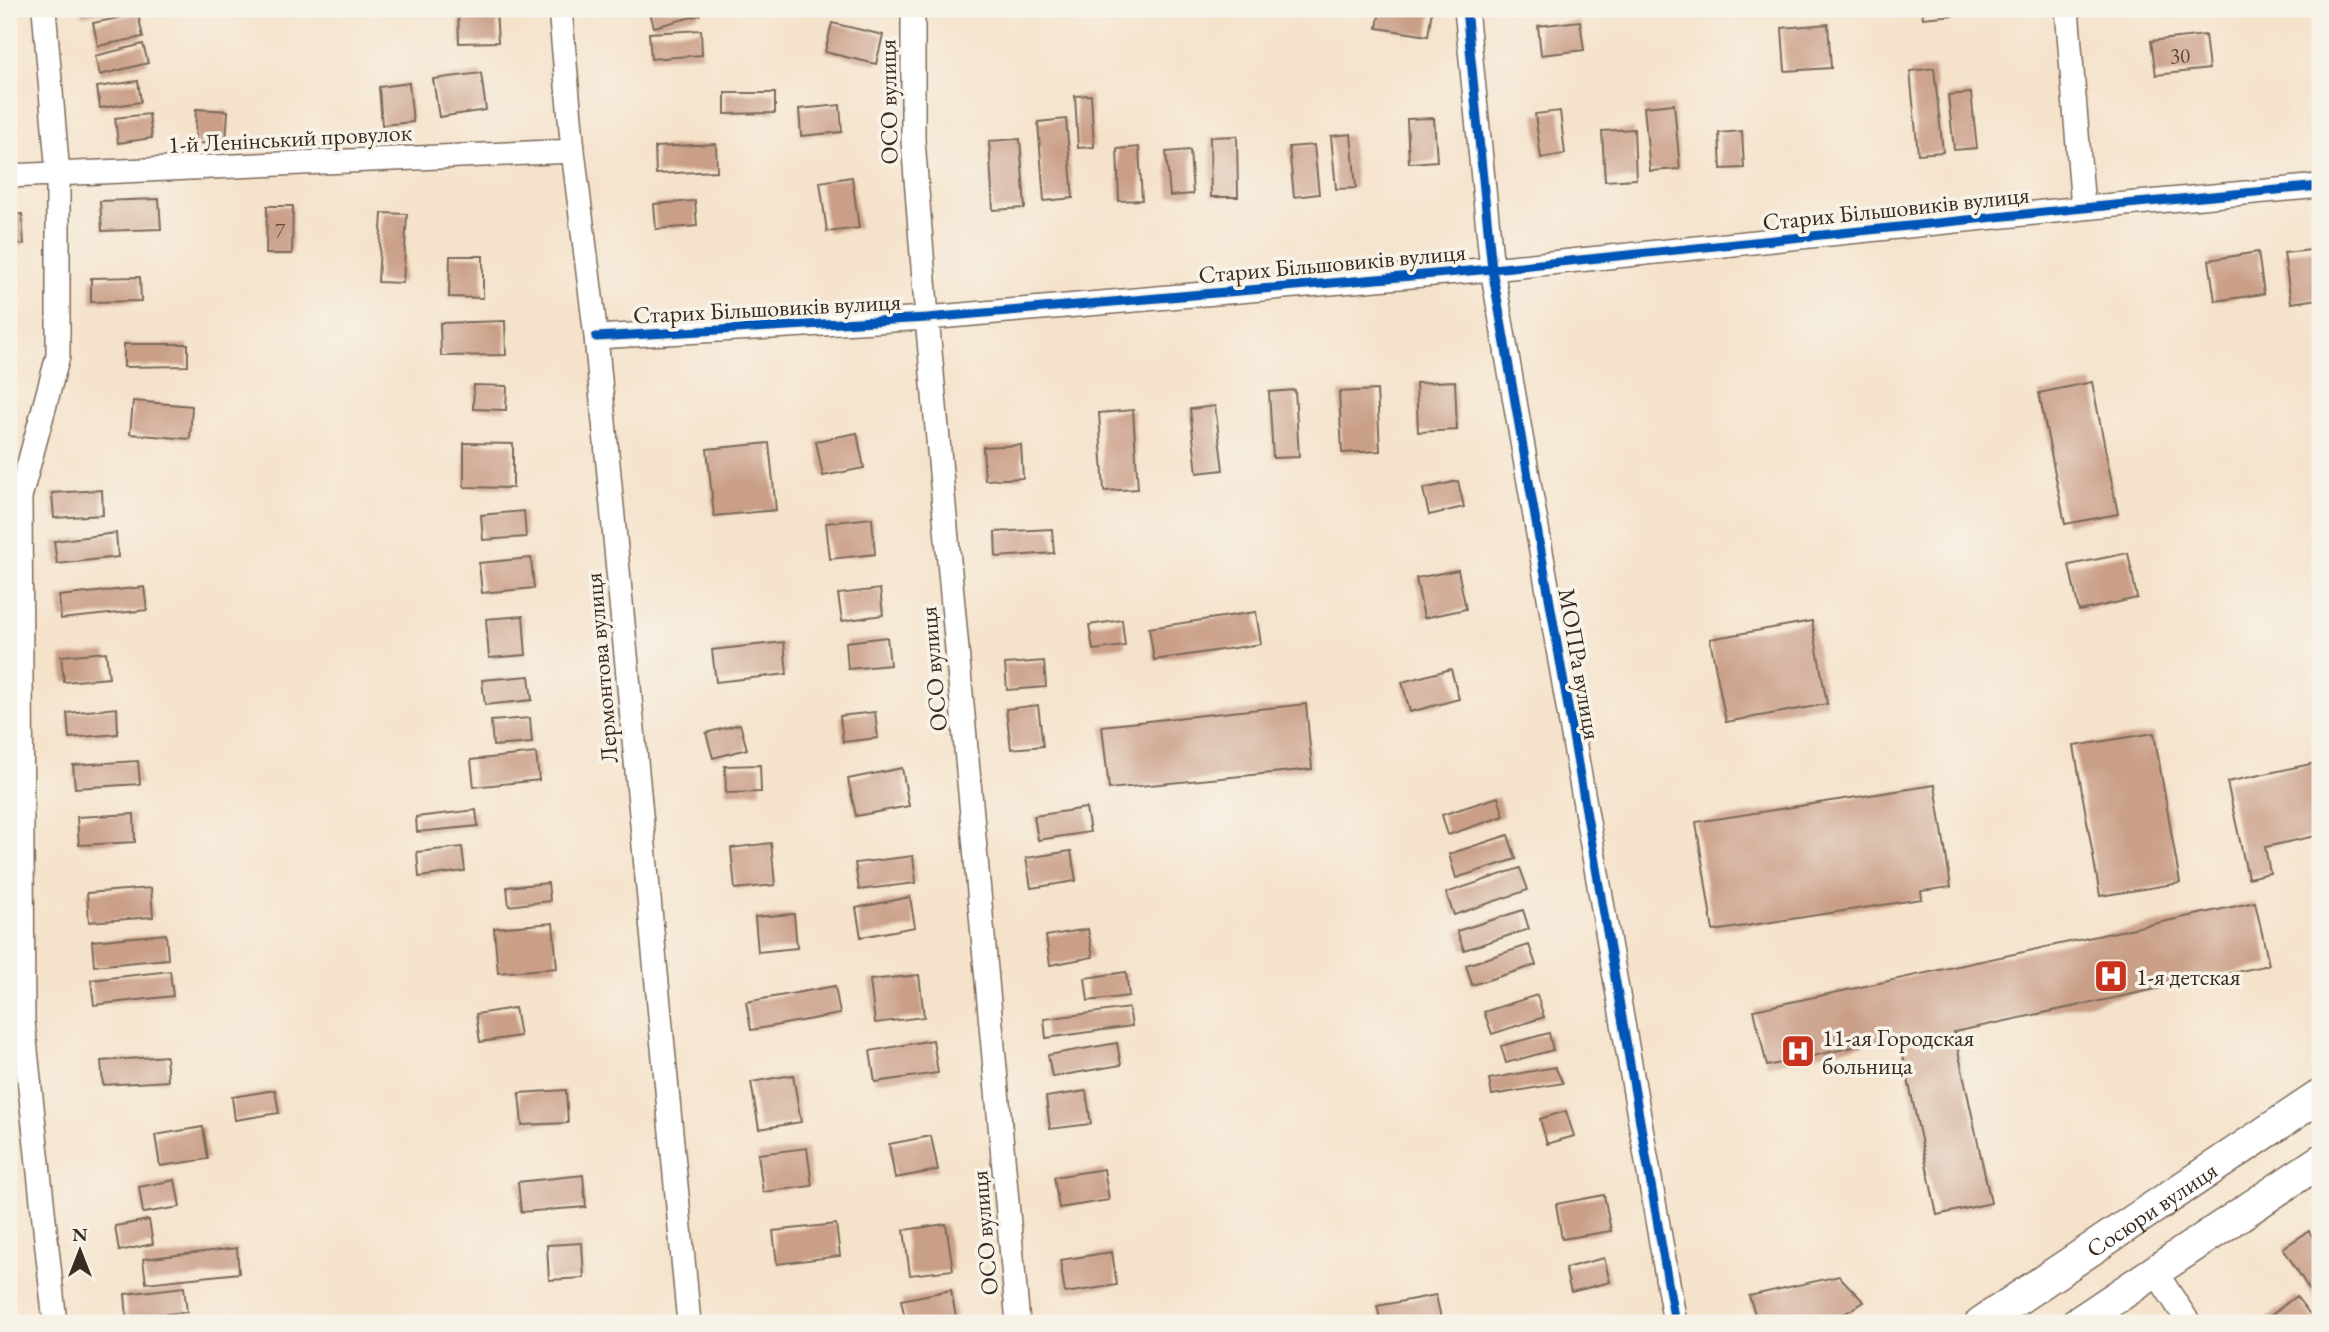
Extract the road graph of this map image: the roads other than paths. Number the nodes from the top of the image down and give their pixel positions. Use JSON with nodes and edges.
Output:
{"nodes":[{"id":1,"x":44,"y":9,"type":"edge"},
{"id":2,"x":560,"y":9,"type":"edge"},
{"id":3,"x":913,"y":9,"type":"edge"},
{"id":4,"x":1466,"y":9,"type":"edge"},
{"id":5,"x":2067,"y":9,"type":"edge"},
{"id":6,"x":573,"y":151,"type":"junction"},
{"id":7,"x":58,"y":175,"type":"junction"},
{"id":8,"x":9,"y":176,"type":"edge"},
{"id":9,"x":2320,"y":186,"type":"edge"},
{"id":10,"x":2083,"y":208,"type":"junction"},
{"id":11,"x":1492,"y":269,"type":"junction"},
{"id":12,"x":927,"y":318,"type":"junction"},
{"id":13,"x":596,"y":337,"type":"junction"},
{"id":14,"x":2320,"y":1096,"type":"edge"},
{"id":15,"x":2320,"y":1161,"type":"edge"},
{"id":16,"x":2155,"y":1270,"type":"junction"},
{"id":17,"x":55,"y":1323,"type":"edge"},
{"id":18,"x":689,"y":1323,"type":"edge"},
{"id":19,"x":1018,"y":1323,"type":"edge"},
{"id":20,"x":1675,"y":1323,"type":"edge"},
{"id":21,"x":1981,"y":1323,"type":"edge"},
{"id":22,"x":2078,"y":1323,"type":"edge"},
{"id":23,"x":2189,"y":1323,"type":"edge"}],
"edges":[{"from":1,"to":7,"type":"street"},
{"from":2,"to":6,"type":"street","name":"Лермонтова вулиця"},
{"from":3,"to":12,"type":"street","name":"ОСО вулиця"},
{"from":4,"to":11,"type":"street","name":"МОПРа вулиця"},
{"from":5,"to":10,"type":"street"},
{"from":6,"to":7,"type":"street","name":"1-й Ленінський провулок"},
{"from":6,"to":13,"type":"street","name":"Лермонтова вулиця"},
{"from":7,"to":8,"type":"street","name":"1-й Ленінський провулок"},
{"from":7,"to":17,"type":"street"},
{"from":9,"to":10,"type":"street","name":"Старих Більшовиків вулиця"},
{"from":10,"to":11,"type":"street","name":"Старих Більшовиків вулиця"},
{"from":11,"to":12,"type":"street","name":"Старих Більшовиків вулиця"},
{"from":11,"to":20,"type":"street","name":"МОПРа вулиця"},
{"from":12,"to":13,"type":"street","name":"Старих Більшовиків вулиця"},
{"from":12,"to":19,"type":"street","name":"ОСО вулиця"},
{"from":13,"to":18,"type":"street","name":"Лермонтова вулиця"},
{"from":14,"to":21,"type":"street","name":"Сосюри вулиця"},
{"from":15,"to":16,"type":"street"},
{"from":16,"to":22,"type":"street"},
{"from":16,"to":23,"type":"street"}]}
